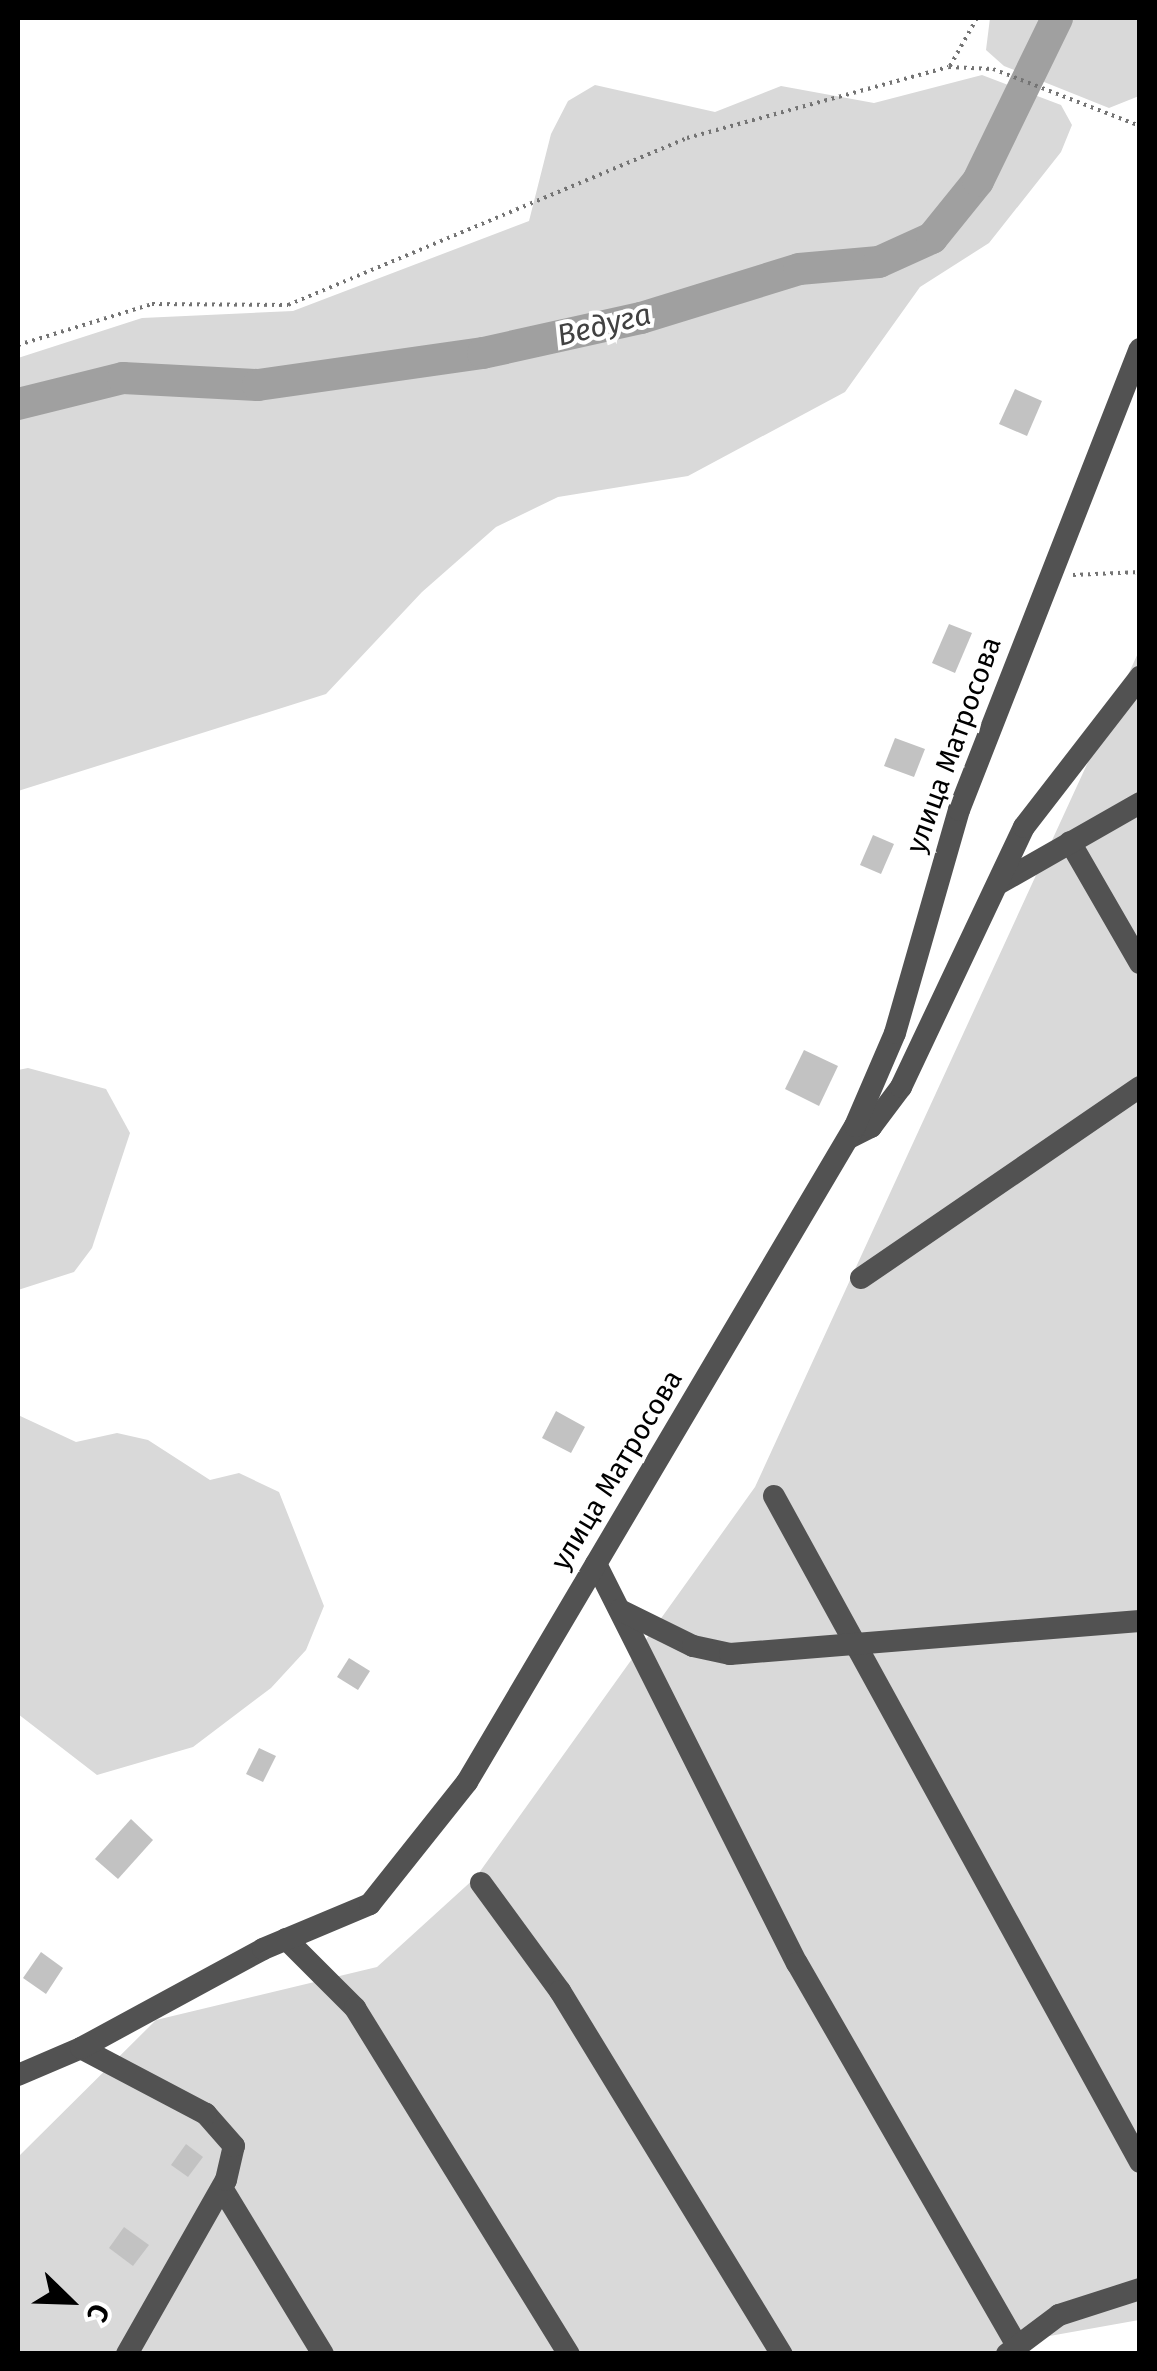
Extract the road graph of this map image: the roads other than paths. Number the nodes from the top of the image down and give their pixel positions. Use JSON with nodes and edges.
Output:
{"nodes":[{"id":1,"x":1140,"y":349,"type":"edge"},
{"id":2,"x":1140,"y":677,"type":"edge"},
{"id":3,"x":1140,"y":803,"type":"edge"},
{"id":4,"x":1070,"y":842,"type":"junction"},
{"id":5,"x":998,"y":884,"type":"junction"},
{"id":6,"x":1140,"y":963,"type":"edge"},
{"id":7,"x":1140,"y":1087,"type":"edge"},
{"id":8,"x":849,"y":1138,"type":"junction"},
{"id":9,"x":861,"y":1278,"type":"dead end"},
{"id":10,"x":774,"y":1496,"type":"dead end"},
{"id":11,"x":596,"y":1564,"type":"junction"},
{"id":12,"x":620,"y":1610,"type":"junction"},
{"id":13,"x":1140,"y":1621,"type":"edge"},
{"id":14,"x":856,"y":1643,"type":"junction"},
{"id":15,"x":482,"y":1883,"type":"dead end"},
{"id":16,"x":286,"y":1938,"type":"junction"},
{"id":17,"x":81,"y":2048,"type":"junction"},
{"id":18,"x":18,"y":2074,"type":"edge"},
{"id":19,"x":1140,"y":2162,"type":"edge"},
{"id":20,"x":222,"y":2188,"type":"junction"},
{"id":21,"x":1140,"y":2289,"type":"edge"},
{"id":22,"x":1012,"y":2349,"type":"edge"},
{"id":23,"x":128,"y":2354,"type":"edge"},
{"id":24,"x":324,"y":2354,"type":"edge"},
{"id":25,"x":569,"y":2354,"type":"edge"},
{"id":26,"x":782,"y":2354,"type":"edge"}],
"edges":[{"from":1,"to":8,"type":"street","name":"улица Матросова"},
{"from":2,"to":5,"type":"street"},
{"from":3,"to":4,"type":"street"},
{"from":4,"to":5,"type":"street"},
{"from":4,"to":6,"type":"street"},
{"from":5,"to":8,"type":"street"},
{"from":7,"to":9,"type":"street"},
{"from":8,"to":11,"type":"street","name":"улица Матросова"},
{"from":10,"to":14,"type":"street"},
{"from":11,"to":12,"type":"street"},
{"from":11,"to":16,"type":"street","name":"улица Матросова"},
{"from":12,"to":14,"type":"street"},
{"from":12,"to":22,"type":"street"},
{"from":13,"to":14,"type":"street"},
{"from":14,"to":19,"type":"street"},
{"from":15,"to":26,"type":"street"},
{"from":16,"to":17,"type":"street","name":"улица Матросова"},
{"from":16,"to":25,"type":"street"},
{"from":17,"to":18,"type":"street","name":"улица Матросова"},
{"from":17,"to":20,"type":"street"},
{"from":20,"to":23,"type":"street"},
{"from":20,"to":24,"type":"street"},
{"from":21,"to":22,"type":"street"}]}
